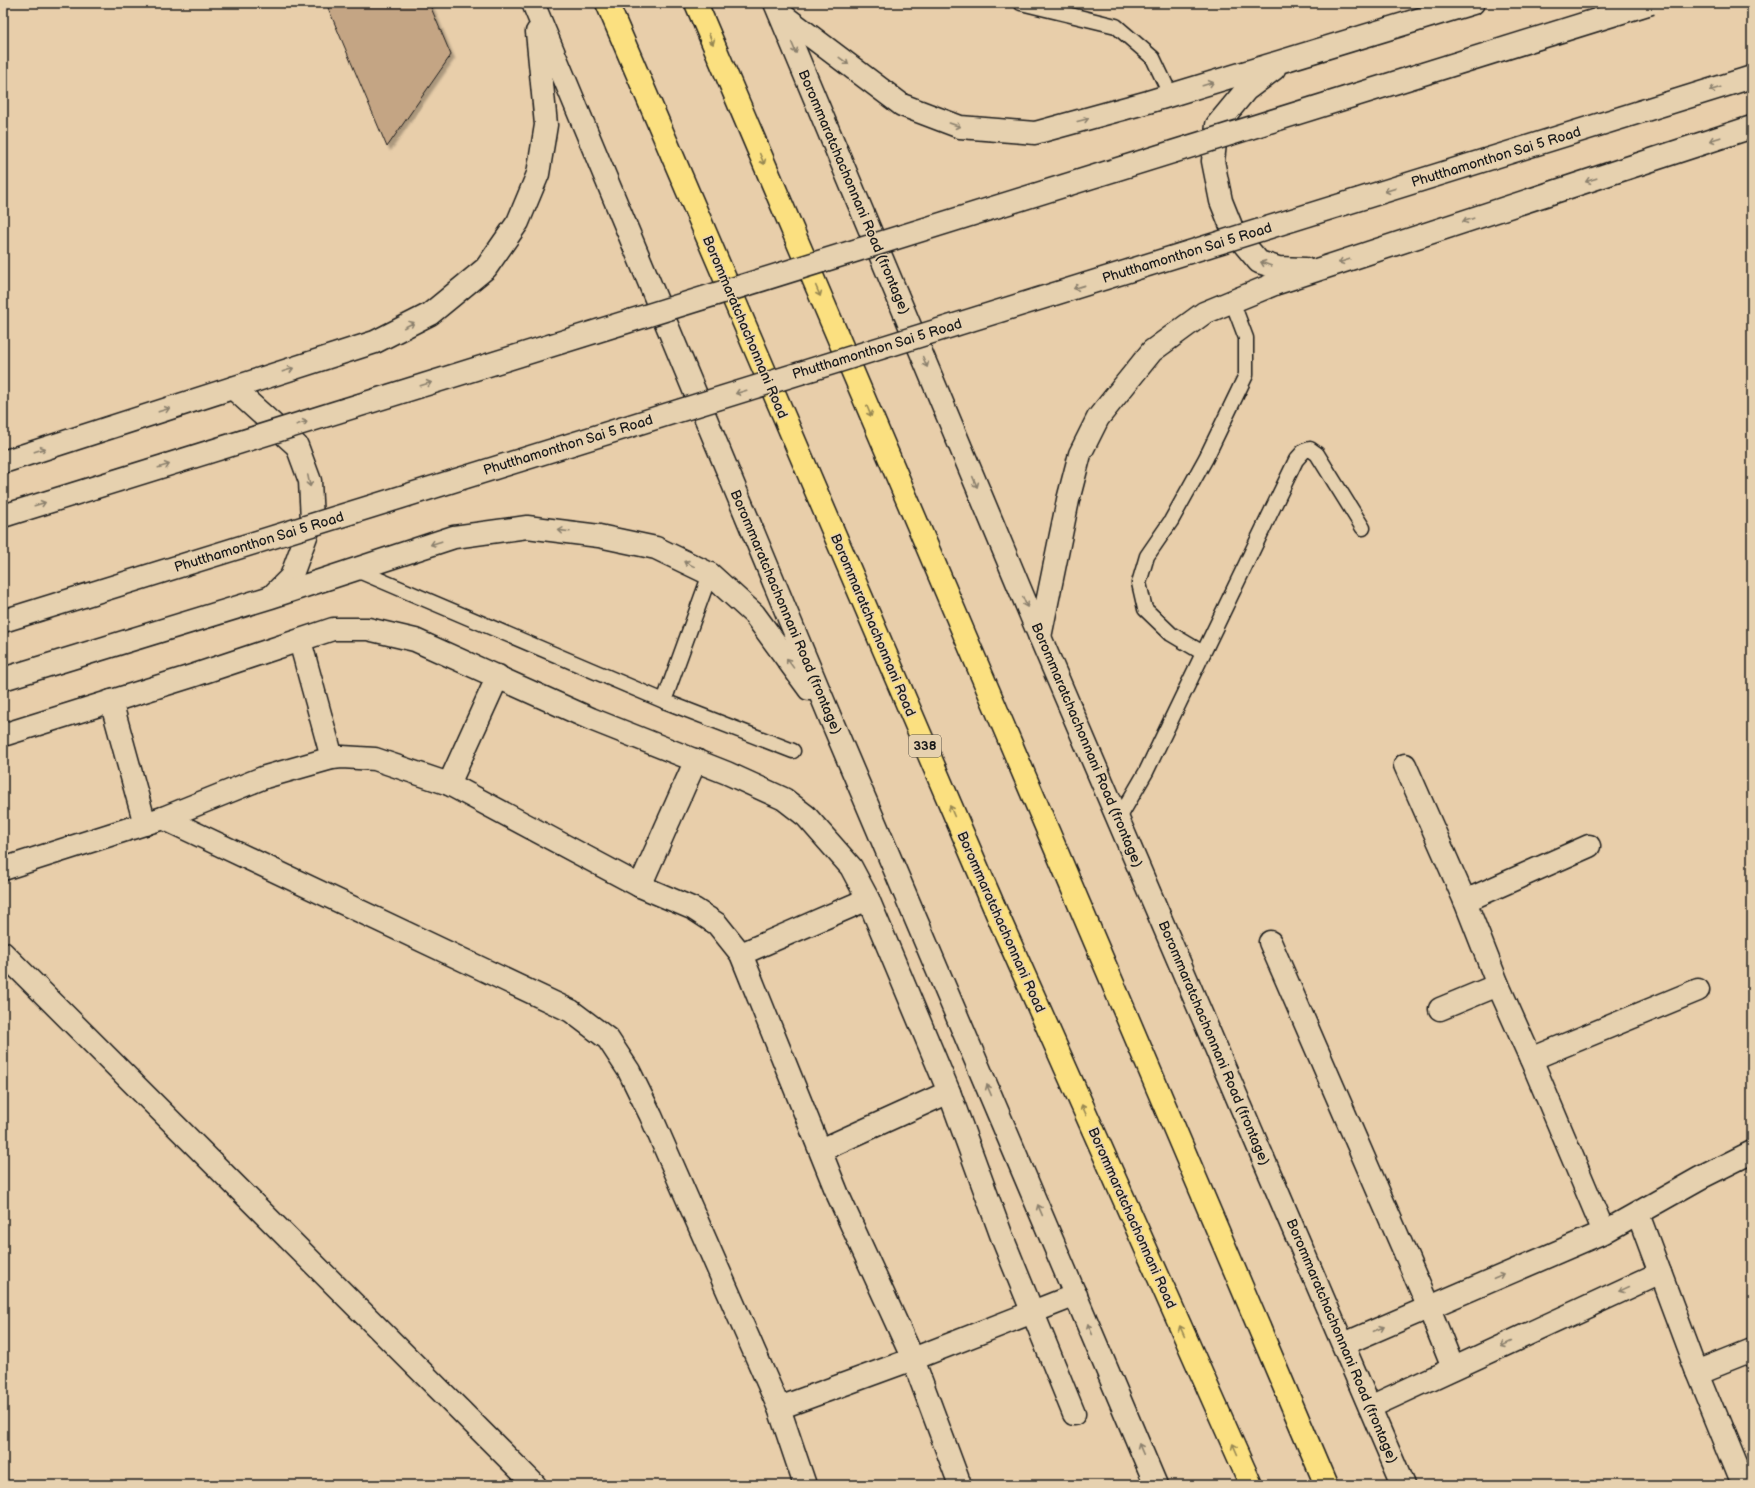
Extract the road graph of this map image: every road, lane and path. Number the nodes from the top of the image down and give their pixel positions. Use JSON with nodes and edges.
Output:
{"nodes":[{"id":1,"x":607,"y":3,"type":"edge"},
{"id":2,"x":696,"y":3,"type":"edge"},
{"id":3,"x":1021,"y":3,"type":"edge"},
{"id":4,"x":1473,"y":3,"type":"edge"},
{"id":5,"x":1651,"y":3,"type":"edge"},
{"id":6,"x":534,"y":6,"type":"edge"},
{"id":7,"x":777,"y":8,"type":"edge"},
{"id":8,"x":1286,"y":60,"type":"junction"},
{"id":9,"x":1752,"y":78,"type":"edge"},
{"id":10,"x":1171,"y":96,"type":"junction"},
{"id":11,"x":1752,"y":127,"type":"edge"},
{"id":12,"x":1318,"y":269,"type":"junction"},
{"id":13,"x":1232,"y":301,"type":"junction"},
{"id":14,"x":233,"y":388,"type":"junction"},
{"id":15,"x":3,"y":462,"type":"edge"},
{"id":16,"x":3,"y":516,"type":"edge"},
{"id":17,"x":1363,"y":528,"type":"dead end"},
{"id":18,"x":354,"y":569,"type":"junction"},
{"id":19,"x":710,"y":574,"type":"junction"},
{"id":20,"x":271,"y":597,"type":"junction"},
{"id":21,"x":3,"y":621,"type":"edge"},
{"id":22,"x":1040,"y":637,"type":"junction"},
{"id":23,"x":300,"y":641,"type":"junction"},
{"id":24,"x":1202,"y":653,"type":"junction"},
{"id":25,"x":498,"y":676,"type":"junction"},
{"id":26,"x":3,"y":679,"type":"edge"},
{"id":27,"x":111,"y":700,"type":"junction"},
{"id":28,"x":664,"y":701,"type":"junction"},
{"id":29,"x":830,"y":717,"type":"junction"},
{"id":30,"x":3,"y":735,"type":"edge"},
{"id":31,"x":793,"y":751,"type":"dead end"},
{"id":32,"x":332,"y":758,"type":"junction"},
{"id":33,"x":696,"y":760,"type":"junction"},
{"id":34,"x":1405,"y":765,"type":"dead end"},
{"id":35,"x":448,"y":784,"type":"junction"},
{"id":36,"x":1118,"y":820,"type":"junction"},
{"id":37,"x":154,"y":821,"type":"junction"},
{"id":38,"x":1589,"y":846,"type":"dead end"},
{"id":39,"x":3,"y":869,"type":"edge"},
{"id":40,"x":640,"y":886,"type":"junction"},
{"id":41,"x":868,"y":899,"type":"junction"},
{"id":42,"x":1465,"y":900,"type":"junction"},
{"id":43,"x":1270,"y":942,"type":"dead end"},
{"id":44,"x":3,"y":953,"type":"edge"},
{"id":45,"x":741,"y":954,"type":"junction"},
{"id":46,"x":1498,"y":985,"type":"junction"},
{"id":47,"x":1698,"y":990,"type":"dead end"},
{"id":48,"x":1440,"y":1008,"type":"dead end"},
{"id":49,"x":1531,"y":1059,"type":"junction"},
{"id":50,"x":949,"y":1092,"type":"junction"},
{"id":51,"x":821,"y":1150,"type":"junction"},
{"id":52,"x":1752,"y":1152,"type":"edge"},
{"id":53,"x":1638,"y":1214,"type":"junction"},
{"id":54,"x":1604,"y":1232,"type":"junction"},
{"id":55,"x":1660,"y":1273,"type":"junction"},
{"id":56,"x":1076,"y":1295,"type":"junction"},
{"id":57,"x":1429,"y":1308,"type":"junction"},
{"id":58,"x":1033,"y":1311,"type":"junction"},
{"id":59,"x":1344,"y":1344,"type":"junction"},
{"id":60,"x":1752,"y":1350,"type":"edge"},
{"id":61,"x":913,"y":1359,"type":"junction"},
{"id":62,"x":1453,"y":1368,"type":"junction"},
{"id":63,"x":1697,"y":1372,"type":"junction"},
{"id":64,"x":1370,"y":1407,"type":"junction"},
{"id":65,"x":779,"y":1408,"type":"junction"},
{"id":66,"x":1074,"y":1414,"type":"dead end"},
{"id":67,"x":535,"y":1485,"type":"edge"},
{"id":68,"x":805,"y":1485,"type":"edge"},
{"id":69,"x":960,"y":1485,"type":"edge"},
{"id":70,"x":1156,"y":1485,"type":"edge"},
{"id":71,"x":1251,"y":1485,"type":"edge"},
{"id":72,"x":1326,"y":1485,"type":"edge"},
{"id":73,"x":1403,"y":1485,"type":"edge"},
{"id":74,"x":1743,"y":1485,"type":"edge"}],
"edges":[{"from":71,"to":1,"type":"highway","name":"Borommaratchachonnani Road","number":"338","one_way":true},
{"from":2,"to":72,"type":"highway","one_way":true},
{"from":3,"to":10,"type":"lane"},
{"from":4,"to":8,"type":"main road"},
{"from":16,"to":5,"type":"main road","one_way":true,"bridge":true},
{"from":14,"to":6,"type":"main road","one_way":true},
{"from":6,"to":29,"type":"main road","name":"Borommaratchachonnani Road (frontage)"},
{"from":7,"to":10,"type":"main road","one_way":true},
{"from":7,"to":22,"type":"main road","name":"Borommaratchachonnani Road (frontage)","one_way":true},
{"from":10,"to":8,"type":"main road","one_way":true},
{"from":12,"to":8,"type":"main road","one_way":true},
{"from":9,"to":21,"type":"main road","name":"Phutthamonthon Sai 5 Road","one_way":true,"bridge":true},
{"from":11,"to":12,"type":"main road","one_way":true},
{"from":12,"to":13,"type":"main road"},
{"from":13,"to":22,"type":"main road"},
{"from":13,"to":24,"type":"lane"},
{"from":15,"to":14,"type":"main road","one_way":true},
{"from":14,"to":20,"type":"main road","one_way":true},
{"from":17,"to":24,"type":"lane"},
{"from":19,"to":18,"type":"main road","one_way":true},
{"from":18,"to":20,"type":"main road"},
{"from":18,"to":28,"type":"lane"},
{"from":19,"to":28,"type":"lane"},
{"from":29,"to":19,"type":"main road","one_way":true},
{"from":20,"to":26,"type":"main road"},
{"from":22,"to":36,"type":"main road","name":"Borommaratchachonnani Road (frontage)"},
{"from":23,"to":25,"type":"main road"},
{"from":23,"to":27,"type":"main road"},
{"from":23,"to":32,"type":"main road"},
{"from":24,"to":36,"type":"lane"},
{"from":25,"to":33,"type":"main road"},
{"from":25,"to":35,"type":"main road"},
{"from":27,"to":30,"type":"main road"},
{"from":27,"to":37,"type":"main road"},
{"from":28,"to":31,"type":"lane"},
{"from":56,"to":29,"type":"main road","name":"Borommaratchachonnani Road (frontage)","one_way":true},
{"from":32,"to":35,"type":"main road"},
{"from":32,"to":37,"type":"main road"},
{"from":33,"to":40,"type":"main road"},
{"from":33,"to":41,"type":"main road"},
{"from":34,"to":42,"type":"main road"},
{"from":35,"to":40,"type":"main road"},
{"from":36,"to":59,"type":"main road","name":"Borommaratchachonnani Road (frontage)"},
{"from":37,"to":39,"type":"main road"},
{"from":37,"to":65,"type":"main road"},
{"from":38,"to":42,"type":"main road"},
{"from":40,"to":45,"type":"main road"},
{"from":41,"to":45,"type":"main road"},
{"from":41,"to":50,"type":"main road"},
{"from":42,"to":46,"type":"main road"},
{"from":43,"to":57,"type":"main road"},
{"from":44,"to":67,"type":"main road"},
{"from":45,"to":51,"type":"main road"},
{"from":46,"to":48,"type":"main road"},
{"from":46,"to":49,"type":"main road"},
{"from":47,"to":49,"type":"main road"},
{"from":49,"to":54,"type":"main road"},
{"from":50,"to":51,"type":"main road"},
{"from":50,"to":58,"type":"main road"},
{"from":51,"to":61,"type":"main road"},
{"from":52,"to":53,"type":"main road"},
{"from":53,"to":54,"type":"main road"},
{"from":53,"to":55,"type":"main road"},
{"from":57,"to":54,"type":"main road","one_way":true},
{"from":55,"to":62,"type":"main road","one_way":true},
{"from":55,"to":63,"type":"main road"},
{"from":56,"to":58,"type":"main road"},
{"from":70,"to":56,"type":"main road","name":"Borommaratchachonnani Road (frontage)","one_way":true},
{"from":59,"to":57,"type":"main road","one_way":true},
{"from":57,"to":62,"type":"main road"},
{"from":58,"to":61,"type":"main road"},
{"from":58,"to":66,"type":"main road"},
{"from":59,"to":64,"type":"main road","name":"Borommaratchachonnani Road (frontage)"},
{"from":60,"to":63,"type":"main road"},
{"from":61,"to":65,"type":"main road"},
{"from":61,"to":69,"type":"main road"},
{"from":62,"to":64,"type":"main road"},
{"from":63,"to":74,"type":"main road"},
{"from":64,"to":73,"type":"main road","name":"Borommaratchachonnani Road (frontage)"},
{"from":65,"to":68,"type":"main road"}]}
